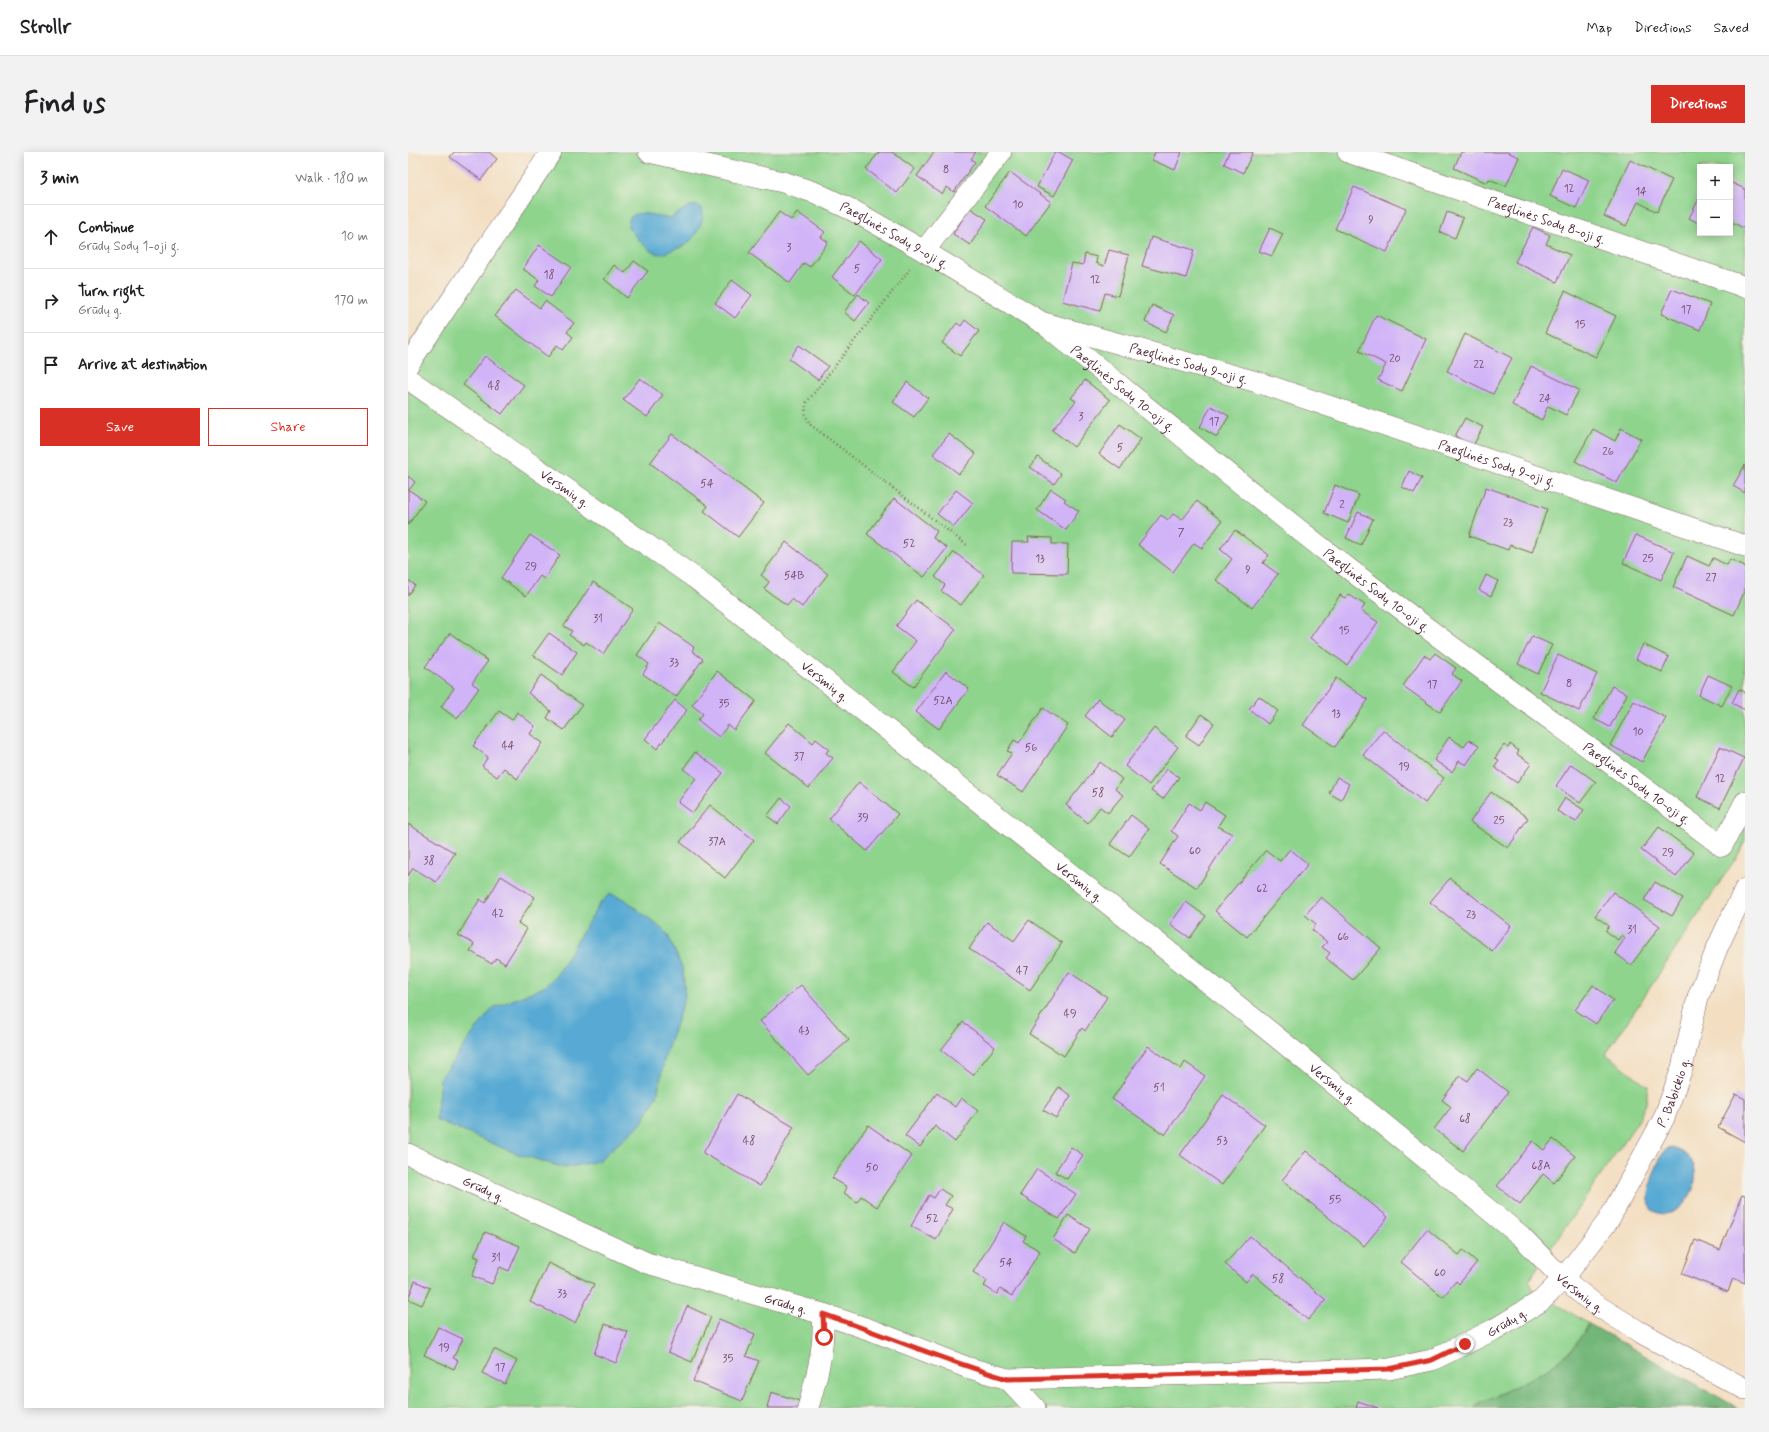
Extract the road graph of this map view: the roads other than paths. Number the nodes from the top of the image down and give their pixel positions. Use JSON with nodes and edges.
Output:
{"nodes":[{"id":1,"x":551,"y":152,"type":"edge"},
{"id":2,"x":649,"y":152,"type":"edge"},
{"id":3,"x":1001,"y":152,"type":"edge"},
{"id":4,"x":1348,"y":152,"type":"edge"},
{"id":5,"x":924,"y":251,"type":"junction"},
{"id":6,"x":1745,"y":287,"type":"edge"},
{"id":7,"x":1041,"y":322,"type":"junction"},
{"id":8,"x":408,"y":364,"type":"edge"},
{"id":9,"x":408,"y":379,"type":"edge"},
{"id":10,"x":1745,"y":546,"type":"edge"},
{"id":11,"x":1745,"y":802,"type":"edge"},
{"id":12,"x":1745,"y":889,"type":"edge"},
{"id":13,"x":408,"y":1154,"type":"edge"},
{"id":14,"x":1563,"y":1279,"type":"junction"},
{"id":15,"x":823,"y":1314,"type":"junction"},
{"id":16,"x":1008,"y":1379,"type":"junction"},
{"id":17,"x":1745,"y":1389,"type":"edge"},
{"id":18,"x":808,"y":1408,"type":"edge"},
{"id":19,"x":1035,"y":1408,"type":"edge"}],
"edges":[{"from":1,"to":8,"type":"street"},
{"from":2,"to":5,"type":"street","name":"Paeglinės Sodų 9-oji g."},
{"from":3,"to":5,"type":"street"},
{"from":4,"to":6,"type":"street","name":"Paeglinės Sodų 8-oji g."},
{"from":5,"to":7,"type":"street","name":"Paeglinės Sodų 9-oji g."},
{"from":7,"to":10,"type":"street","name":"Paeglinės Sodų 9-oji g."},
{"from":7,"to":11,"type":"street","name":"Paeglinės Sodų 10-oji g."},
{"from":9,"to":14,"type":"street","name":"Versmių g."},
{"from":12,"to":14,"type":"street","name":"P. Babickio g."},
{"from":13,"to":15,"type":"street","name":"Grūdų g."},
{"from":14,"to":16,"type":"street","name":"Grūdų g."},
{"from":14,"to":17,"type":"street","name":"Versmių g."},
{"from":15,"to":16,"type":"street","name":"Grūdų g."},
{"from":15,"to":18,"type":"street"},
{"from":16,"to":19,"type":"street"}]}
